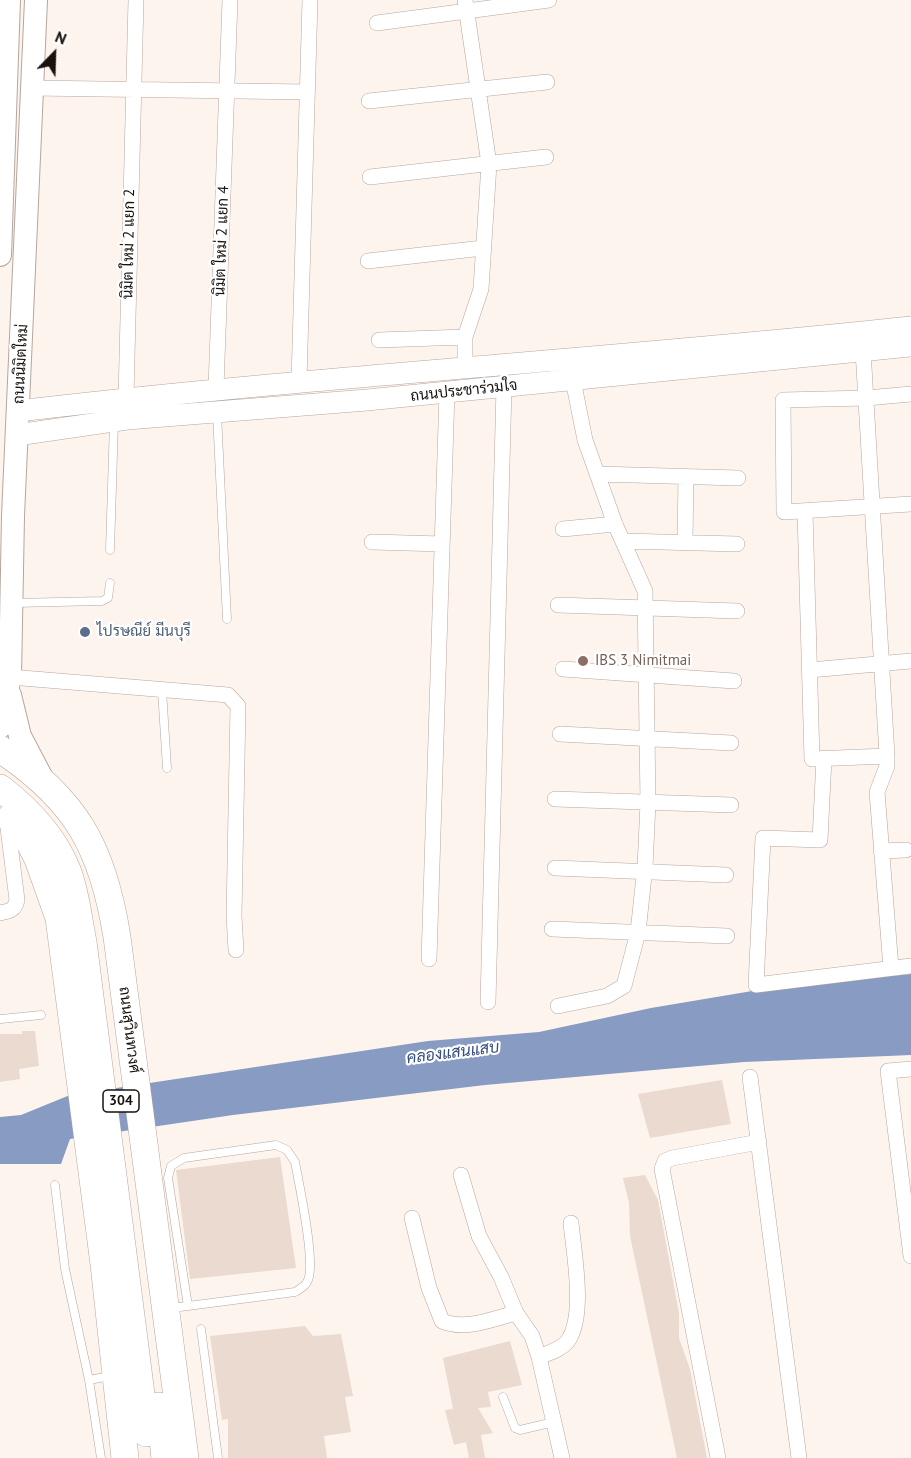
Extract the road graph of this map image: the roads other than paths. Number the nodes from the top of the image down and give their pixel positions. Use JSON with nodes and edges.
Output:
{"nodes":[{"id":1,"x":9,"y":0,"type":"edge"},
{"id":2,"x":36,"y":0,"type":"edge"},
{"id":3,"x":136,"y":0,"type":"edge"},
{"id":4,"x":230,"y":0,"type":"edge"},
{"id":5,"x":310,"y":0,"type":"edge"},
{"id":6,"x":549,"y":0,"type":"edge"},
{"id":7,"x":465,"y":5,"type":"edge"},
{"id":8,"x":377,"y":23,"type":"dead end"},
{"id":9,"x":4,"y":59,"type":"edge"},
{"id":10,"x":547,"y":82,"type":"dead end"},
{"id":11,"x":478,"y":87,"type":"junction"},
{"id":12,"x":33,"y":88,"type":"junction"},
{"id":13,"x":132,"y":90,"type":"junction"},
{"id":14,"x":307,"y":92,"type":"junction"},
{"id":15,"x":227,"y":93,"type":"junction"},
{"id":16,"x":369,"y":101,"type":"dead end"},
{"id":17,"x":2,"y":121,"type":"edge"},
{"id":18,"x":546,"y":157,"type":"dead end"},
{"id":19,"x":489,"y":164,"type":"junction"},
{"id":20,"x":370,"y":177,"type":"dead end"},
{"id":21,"x":1,"y":218,"type":"edge"},
{"id":22,"x":483,"y":248,"type":"junction"},
{"id":23,"x":0,"y":255,"type":"edge"},
{"id":24,"x":368,"y":261,"type":"dead end"},
{"id":25,"x":911,"y":327,"type":"edge"},
{"id":26,"x":465,"y":337,"type":"junction"},
{"id":27,"x":379,"y":340,"type":"dead end"},
{"id":28,"x":911,"y":346,"type":"edge"},
{"id":29,"x":863,"y":350,"type":"junction"},
{"id":30,"x":465,"y":368,"type":"junction"},
{"id":31,"x":573,"y":380,"type":"junction"},
{"id":32,"x":299,"y":381,"type":"junction"},
{"id":33,"x":504,"y":387,"type":"junction"},
{"id":34,"x":216,"y":388,"type":"junction"},
{"id":35,"x":447,"y":392,"type":"junction"},
{"id":36,"x":911,"y":394,"type":"edge"},
{"id":37,"x":126,"y":398,"type":"junction"},
{"id":38,"x":867,"y":398,"type":"junction"},
{"id":39,"x":18,"y":411,"type":"junction"},
{"id":40,"x":217,"y":412,"type":"junction"},
{"id":41,"x":121,"y":420,"type":"junction"},
{"id":42,"x":17,"y":435,"type":"junction"},
{"id":43,"x":597,"y":474,"type":"junction"},
{"id":44,"x":686,"y":476,"type":"junction"},
{"id":45,"x":738,"y":478,"type":"dead end"},
{"id":46,"x":911,"y":504,"type":"edge"},
{"id":47,"x":873,"y":505,"type":"junction"},
{"id":48,"x":805,"y":512,"type":"junction"},
{"id":49,"x":615,"y":524,"type":"junction"},
{"id":50,"x":563,"y":529,"type":"dead end"},
{"id":51,"x":624,"y":540,"type":"junction"},
{"id":52,"x":685,"y":541,"type":"junction"},
{"id":53,"x":372,"y":542,"type":"dead end"},
{"id":54,"x":442,"y":544,"type":"junction"},
{"id":55,"x":737,"y":544,"type":"dead end"},
{"id":56,"x":110,"y":550,"type":"dead end"},
{"id":57,"x":110,"y":583,"type":"dead end"},
{"id":58,"x":10,"y":603,"type":"junction"},
{"id":59,"x":558,"y":604,"type":"dead end"},
{"id":60,"x":646,"y":606,"type":"junction"},
{"id":61,"x":736,"y":611,"type":"dead end"},
{"id":62,"x":227,"y":619,"type":"dead end"},
{"id":63,"x":911,"y":661,"type":"edge"},
{"id":64,"x":882,"y":663,"type":"junction"},
{"id":65,"x":562,"y":669,"type":"dead end"},
{"id":66,"x":810,"y":670,"type":"junction"},
{"id":67,"x":646,"y":675,"type":"junction"},
{"id":68,"x":734,"y":681,"type":"dead end"},
{"id":69,"x":9,"y":684,"type":"junction"},
{"id":70,"x":162,"y":690,"type":"junction"},
{"id":71,"x":0,"y":727,"type":"edge"},
{"id":72,"x":560,"y":734,"type":"dead end"},
{"id":73,"x":647,"y":737,"type":"junction"},
{"id":74,"x":731,"y":743,"type":"dead end"},
{"id":75,"x":0,"y":749,"type":"edge"},
{"id":76,"x":887,"y":756,"type":"junction"},
{"id":77,"x":824,"y":758,"type":"junction"},
{"id":78,"x":0,"y":766,"type":"edge"},
{"id":79,"x":167,"y":768,"type":"dead end"},
{"id":80,"x":46,"y":784,"type":"junction"},
{"id":81,"x":0,"y":788,"type":"edge"},
{"id":82,"x":555,"y":799,"type":"dead end"},
{"id":83,"x":648,"y":802,"type":"junction"},
{"id":84,"x":731,"y":805,"type":"dead end"},
{"id":85,"x":3,"y":812,"type":"edge"},
{"id":86,"x":906,"y":850,"type":"dead end"},
{"id":87,"x":881,"y":851,"type":"junction"},
{"id":88,"x":555,"y":868,"type":"dead end"},
{"id":89,"x":644,"y":872,"type":"junction"},
{"id":90,"x":726,"y":875,"type":"dead end"},
{"id":91,"x":0,"y":913,"type":"edge"},
{"id":92,"x":552,"y":929,"type":"dead end"},
{"id":93,"x":638,"y":932,"type":"junction"},
{"id":94,"x":727,"y":936,"type":"dead end"},
{"id":95,"x":236,"y":950,"type":"dead end"},
{"id":96,"x":429,"y":960,"type":"dead end"},
{"id":97,"x":911,"y":966,"type":"edge"},
{"id":98,"x":891,"y":968,"type":"junction"},
{"id":99,"x":488,"y":1002,"type":"dead end"},
{"id":100,"x":558,"y":1006,"type":"dead end"},
{"id":101,"x":0,"y":1009,"type":"edge"},
{"id":102,"x":41,"y":1015,"type":"dead end"},
{"id":103,"x":1,"y":1020,"type":"edge"},
{"id":104,"x":911,"y":1069,"type":"edge"},
{"id":105,"x":750,"y":1077,"type":"dead end"},
{"id":106,"x":759,"y":1142,"type":"junction"},
{"id":107,"x":461,"y":1175,"type":"dead end"},
{"id":108,"x":55,"y":1185,"type":"dead end"},
{"id":109,"x":412,"y":1218,"type":"dead end"},
{"id":110,"x":571,"y":1223,"type":"dead end"},
{"id":111,"x":911,"y":1256,"type":"edge"},
{"id":112,"x":176,"y":1308,"type":"junction"},
{"id":113,"x":516,"y":1313,"type":"junction"},
{"id":114,"x":201,"y":1329,"type":"dead end"},
{"id":115,"x":538,"y":1357,"type":"junction"},
{"id":116,"x":117,"y":1374,"type":"junction"},
{"id":117,"x":89,"y":1380,"type":"junction"},
{"id":118,"x":503,"y":1397,"type":"dead end"},
{"id":119,"x":554,"y":1422,"type":"junction"},
{"id":120,"x":101,"y":1458,"type":"edge"},
{"id":121,"x":125,"y":1458,"type":"edge"},
{"id":122,"x":149,"y":1458,"type":"edge"},
{"id":123,"x":165,"y":1458,"type":"edge"},
{"id":124,"x":185,"y":1458,"type":"edge"},
{"id":125,"x":218,"y":1458,"type":"edge"},
{"id":126,"x":562,"y":1458,"type":"edge"},
{"id":127,"x":718,"y":1458,"type":"edge"},
{"id":128,"x":799,"y":1458,"type":"edge"}],
"edges":[{"from":1,"to":9,"type":"main road"},
{"from":2,"to":12,"type":"main road","name":"ถนนนิมิตใหม่"},
{"from":3,"to":13,"type":"street","name":"นิมิต ใหม่ 2 แยก 2"},
{"from":4,"to":15,"type":"street","name":"นิมิต ใหม่ 2 แยก 4"},
{"from":5,"to":14,"type":"street"},
{"from":6,"to":7,"type":"street"},
{"from":7,"to":8,"type":"street"},
{"from":7,"to":11,"type":"street"},
{"from":9,"to":17,"type":"main road"},
{"from":10,"to":11,"type":"street"},
{"from":11,"to":16,"type":"street"},
{"from":11,"to":19,"type":"street"},
{"from":12,"to":13,"type":"street"},
{"from":12,"to":39,"type":"main road","name":"ถนนนิมิตใหม่"},
{"from":13,"to":15,"type":"street"},
{"from":13,"to":37,"type":"street","name":"นิมิต ใหม่ 2 แยก 2"},
{"from":14,"to":15,"type":"street"},
{"from":14,"to":32,"type":"street"},
{"from":15,"to":34,"type":"street","name":"นิมิต ใหม่ 2 แยก 4"},
{"from":17,"to":21,"type":"main road"},
{"from":18,"to":19,"type":"street"},
{"from":19,"to":20,"type":"street"},
{"from":19,"to":22,"type":"street"},
{"from":21,"to":23,"type":"main road"},
{"from":22,"to":24,"type":"street"},
{"from":22,"to":26,"type":"street"},
{"from":25,"to":30,"type":"main road","name":"ถนนประชาร่วมใจ"},
{"from":26,"to":27,"type":"street"},
{"from":26,"to":30,"type":"street"},
{"from":28,"to":29,"type":"main road","name":"ถนนประชาร่วมใจ"},
{"from":29,"to":31,"type":"main road","name":"ถนนประชาร่วมใจ"},
{"from":29,"to":38,"type":"street"},
{"from":30,"to":32,"type":"main road","name":"ถนนประชาร่วมใจ"},
{"from":31,"to":33,"type":"main road","name":"ถนนประชาร่วมใจ"},
{"from":31,"to":43,"type":"street"},
{"from":32,"to":34,"type":"main road","name":"ถนนประชาร่วมใจ"},
{"from":33,"to":35,"type":"main road","name":"ถนนประชาร่วมใจ"},
{"from":33,"to":99,"type":"street"},
{"from":34,"to":37,"type":"main road","name":"ถนนประชาร่วมใจ"},
{"from":35,"to":40,"type":"main road","name":"ถนนประชาร่วมใจ"},
{"from":35,"to":54,"type":"street"},
{"from":36,"to":38,"type":"street"},
{"from":37,"to":39,"type":"main road","name":"ถนนประชาร่วมใจ"},
{"from":37,"to":41,"type":"main road"},
{"from":38,"to":47,"type":"street"},
{"from":38,"to":48,"type":"street"},
{"from":39,"to":42,"type":"main road","name":"ถนนนิมิตใหม่"},
{"from":40,"to":41,"type":"main road","name":"ถนนประชาร่วมใจ"},
{"from":40,"to":62,"type":"lane"},
{"from":41,"to":42,"type":"main road","name":"ถนนประชาร่วมใจ"},
{"from":41,"to":56,"type":"lane"},
{"from":42,"to":58,"type":"main road","name":"ถนนนิมิตใหม่"},
{"from":43,"to":44,"type":"street"},
{"from":43,"to":49,"type":"street"},
{"from":44,"to":45,"type":"street"},
{"from":44,"to":52,"type":"street"},
{"from":46,"to":47,"type":"street"},
{"from":47,"to":48,"type":"street"},
{"from":47,"to":64,"type":"street"},
{"from":48,"to":66,"type":"street"},
{"from":49,"to":50,"type":"street"},
{"from":49,"to":51,"type":"street"},
{"from":51,"to":52,"type":"street"},
{"from":51,"to":60,"type":"street"},
{"from":52,"to":55,"type":"street"},
{"from":53,"to":54,"type":"street"},
{"from":54,"to":96,"type":"street"},
{"from":57,"to":58,"type":"lane"},
{"from":58,"to":69,"type":"main road","name":"ถนนนิมิตใหม่"},
{"from":59,"to":60,"type":"street"},
{"from":60,"to":61,"type":"street"},
{"from":60,"to":67,"type":"street"},
{"from":63,"to":64,"type":"street"},
{"from":64,"to":66,"type":"street"},
{"from":64,"to":76,"type":"street"},
{"from":65,"to":67,"type":"street"},
{"from":66,"to":77,"type":"street"},
{"from":67,"to":68,"type":"street"},
{"from":67,"to":73,"type":"street"},
{"from":69,"to":70,"type":"street"},
{"from":69,"to":71,"type":"main road","name":"ถนนนิมิตใหม่"},
{"from":69,"to":80,"type":"main road"},
{"from":70,"to":79,"type":"lane"},
{"from":70,"to":95,"type":"street"},
{"from":72,"to":73,"type":"street"},
{"from":73,"to":74,"type":"street"},
{"from":73,"to":83,"type":"street"},
{"from":75,"to":80,"type":"highway","name":"ถนนสุวินทวงศ์","number":"304"},
{"from":76,"to":77,"type":"street"},
{"from":76,"to":87,"type":"street"},
{"from":77,"to":98,"type":"street"},
{"from":78,"to":123,"type":"highway","name":"ถนนสุวินทวงศ์","number":"304"},
{"from":80,"to":112,"type":"highway","name":"ถนนสุวินทวงศ์","number":"304"},
{"from":81,"to":122,"type":"highway","number":"304"},
{"from":82,"to":83,"type":"street"},
{"from":83,"to":84,"type":"street"},
{"from":83,"to":89,"type":"street"},
{"from":85,"to":91,"type":"street"},
{"from":85,"to":116,"type":"highway","number":"304"},
{"from":86,"to":87,"type":"street"},
{"from":87,"to":98,"type":"street"},
{"from":88,"to":89,"type":"street"},
{"from":89,"to":90,"type":"street"},
{"from":89,"to":93,"type":"street"},
{"from":92,"to":93,"type":"street"},
{"from":93,"to":94,"type":"street"},
{"from":93,"to":100,"type":"street"},
{"from":97,"to":98,"type":"street"},
{"from":101,"to":103,"type":"lane"},
{"from":102,"to":103,"type":"lane"},
{"from":104,"to":111,"type":"street"},
{"from":105,"to":106,"type":"street"},
{"from":106,"to":127,"type":"street"},
{"from":106,"to":128,"type":"street"},
{"from":107,"to":113,"type":"street"},
{"from":108,"to":117,"type":"lane"},
{"from":109,"to":113,"type":"street"},
{"from":110,"to":115,"type":"street"},
{"from":112,"to":112,"type":"lane"},
{"from":112,"to":124,"type":"highway","name":"ถนนสุวินทวงศ์","number":"304"},
{"from":113,"to":115,"type":"street"},
{"from":114,"to":125,"type":"lane"},
{"from":115,"to":119,"type":"street"},
{"from":116,"to":117,"type":"lane"},
{"from":116,"to":121,"type":"highway","number":"304"},
{"from":117,"to":120,"type":"lane"},
{"from":118,"to":119,"type":"lane"},
{"from":119,"to":126,"type":"street"}]}
